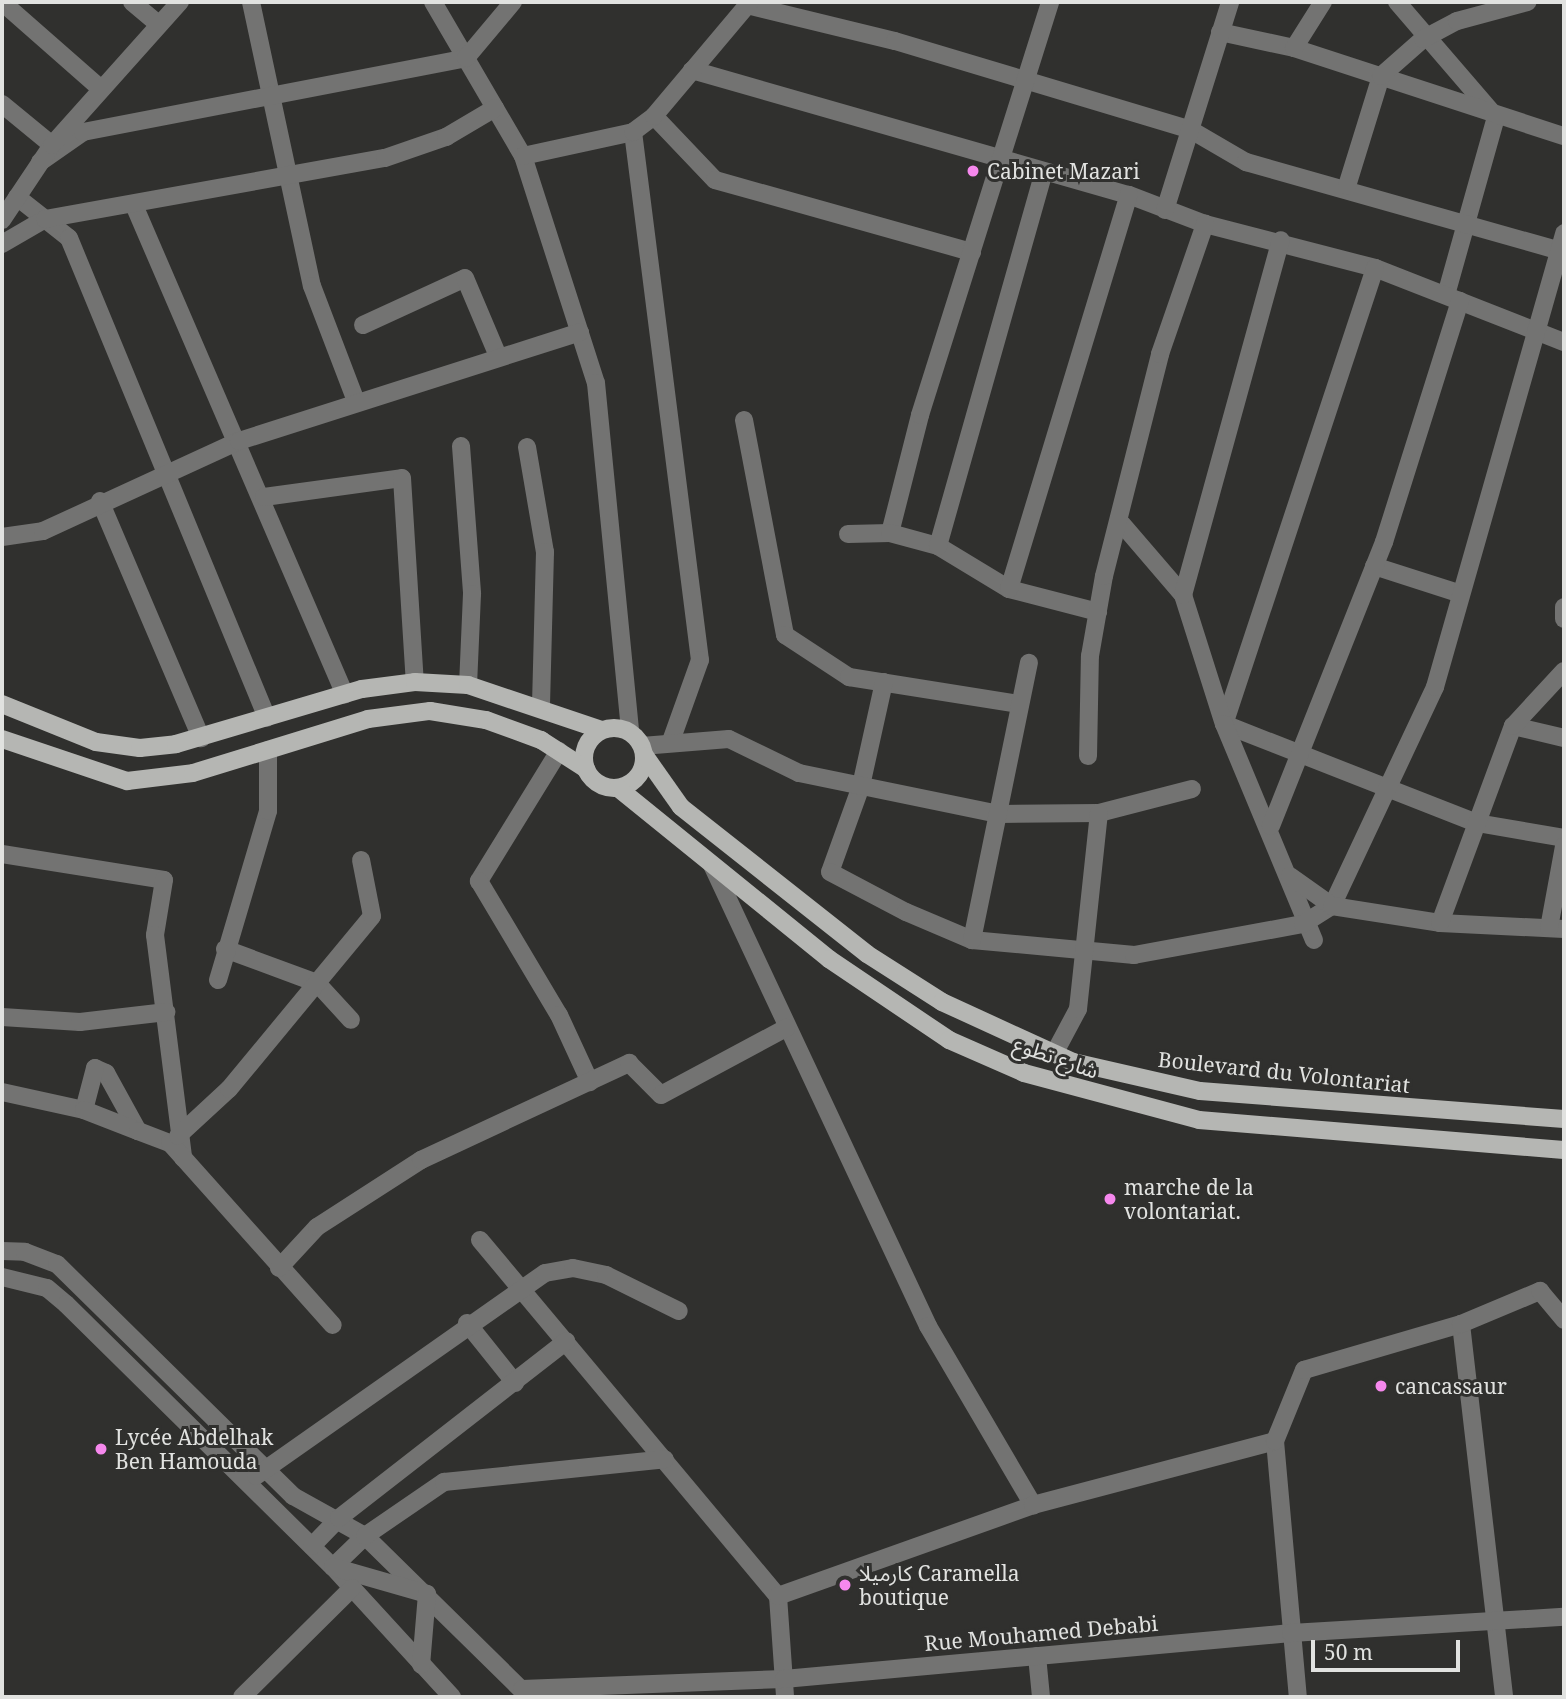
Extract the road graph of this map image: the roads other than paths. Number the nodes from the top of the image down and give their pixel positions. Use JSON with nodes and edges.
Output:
{"nodes":[{"id":1,"x":2,"y":2,"type":"edge"},
{"id":2,"x":132,"y":2,"type":"edge"},
{"id":3,"x":180,"y":2,"type":"edge"},
{"id":4,"x":251,"y":2,"type":"edge"},
{"id":5,"x":433,"y":2,"type":"edge"},
{"id":6,"x":1230,"y":2,"type":"edge"},
{"id":7,"x":1323,"y":2,"type":"edge"},
{"id":8,"x":1397,"y":2,"type":"edge"},
{"id":9,"x":1528,"y":2,"type":"edge"},
{"id":10,"x":510,"y":3,"type":"edge"},
{"id":11,"x":749,"y":3,"type":"edge"},
{"id":12,"x":1048,"y":3,"type":"edge"},
{"id":13,"x":159,"y":25,"type":"junction"},
{"id":14,"x":1220,"y":32,"type":"junction"},
{"id":15,"x":1423,"y":39,"type":"junction"},
{"id":16,"x":1294,"y":48,"type":"junction"},
{"id":17,"x":466,"y":58,"type":"junction"},
{"id":18,"x":692,"y":70,"type":"junction"},
{"id":19,"x":1381,"y":76,"type":"junction"},
{"id":20,"x":1030,"y":81,"type":"junction"},
{"id":21,"x":101,"y":89,"type":"junction"},
{"id":22,"x":271,"y":101,"type":"junction"},
{"id":23,"x":2,"y":104,"type":"edge"},
{"id":24,"x":495,"y":108,"type":"junction"},
{"id":25,"x":654,"y":116,"type":"junction"},
{"id":26,"x":1496,"y":117,"type":"junction"},
{"id":27,"x":1191,"y":130,"type":"junction"},
{"id":28,"x":633,"y":132,"type":"junction"},
{"id":29,"x":1564,"y":136,"type":"edge"},
{"id":30,"x":52,"y":145,"type":"junction"},
{"id":31,"x":523,"y":156,"type":"junction"},
{"id":32,"x":1003,"y":157,"type":"junction"},
{"id":33,"x":40,"y":162,"type":"junction"},
{"id":34,"x":1044,"y":172,"type":"junction"},
{"id":35,"x":287,"y":176,"type":"junction"},
{"id":36,"x":1347,"y":186,"type":"junction"},
{"id":37,"x":1129,"y":195,"type":"junction"},
{"id":38,"x":134,"y":205,"type":"junction"},
{"id":39,"x":7,"y":208,"type":"edge"},
{"id":40,"x":1165,"y":210,"type":"junction"},
{"id":41,"x":45,"y":219,"type":"junction"},
{"id":42,"x":1467,"y":222,"type":"junction"},
{"id":43,"x":1205,"y":224,"type":"junction"},
{"id":44,"x":1281,"y":240,"type":"junction"},
{"id":45,"x":1562,"y":242,"type":"edge"},
{"id":46,"x":2,"y":244,"type":"edge"},
{"id":47,"x":972,"y":252,"type":"junction"},
{"id":48,"x":1375,"y":268,"type":"junction"},
{"id":49,"x":1453,"y":298,"type":"junction"},
{"id":50,"x":363,"y":326,"type":"dead end"},
{"id":51,"x":580,"y":332,"type":"junction"},
{"id":52,"x":1536,"y":334,"type":"junction"},
{"id":53,"x":1564,"y":342,"type":"edge"},
{"id":54,"x":498,"y":356,"type":"junction"},
{"id":55,"x":356,"y":401,"type":"junction"},
{"id":56,"x":744,"y":420,"type":"dead end"},
{"id":57,"x":239,"y":440,"type":"junction"},
{"id":58,"x":461,"y":446,"type":"dead end"},
{"id":59,"x":527,"y":447,"type":"dead end"},
{"id":60,"x":165,"y":471,"type":"junction"},
{"id":61,"x":264,"y":497,"type":"junction"},
{"id":62,"x":100,"y":501,"type":"junction"},
{"id":63,"x":1122,"y":524,"type":"junction"},
{"id":64,"x":890,"y":533,"type":"junction"},
{"id":65,"x":848,"y":534,"type":"dead end"},
{"id":66,"x":2,"y":537,"type":"edge"},
{"id":67,"x":938,"y":546,"type":"junction"},
{"id":68,"x":1374,"y":566,"type":"junction"},
{"id":69,"x":1009,"y":589,"type":"junction"},
{"id":70,"x":1458,"y":593,"type":"junction"},
{"id":71,"x":1183,"y":595,"type":"junction"},
{"id":72,"x":1564,"y":607,"type":"edge"},
{"id":73,"x":1098,"y":612,"type":"junction"},
{"id":74,"x":1564,"y":619,"type":"edge"},
{"id":75,"x":1029,"y":663,"type":"dead end"},
{"id":76,"x":1564,"y":671,"type":"edge"},
{"id":77,"x":415,"y":682,"type":"junction"},
{"id":78,"x":884,"y":682,"type":"junction"},
{"id":79,"x":468,"y":685,"type":"junction"},
{"id":80,"x":345,"y":695,"type":"junction"},
{"id":81,"x":2,"y":704,"type":"edge"},
{"id":82,"x":1020,"y":704,"type":"junction"},
{"id":83,"x":541,"y":707,"type":"junction"},
{"id":84,"x":267,"y":718,"type":"junction"},
{"id":85,"x":1224,"y":724,"type":"junction"},
{"id":86,"x":1513,"y":726,"type":"junction"},
{"id":87,"x":602,"y":730,"type":"junction"},
{"id":88,"x":630,"y":732,"type":"junction"},
{"id":89,"x":201,"y":738,"type":"junction"},
{"id":90,"x":1564,"y":738,"type":"edge"},
{"id":91,"x":2,"y":740,"type":"edge"},
{"id":92,"x":671,"y":741,"type":"junction"},
{"id":93,"x":268,"y":750,"type":"junction"},
{"id":94,"x":559,"y":751,"type":"junction"},
{"id":95,"x":643,"y":751,"type":"junction"},
{"id":96,"x":1300,"y":752,"type":"junction"},
{"id":97,"x":1088,"y":756,"type":"dead end"},
{"id":98,"x":586,"y":769,"type":"junction"},
{"id":99,"x":862,"y":786,"type":"junction"},
{"id":100,"x":618,"y":788,"type":"junction"},
{"id":101,"x":1192,"y":789,"type":"dead end"},
{"id":102,"x":1387,"y":790,"type":"junction"},
{"id":103,"x":1099,"y":813,"type":"junction"},
{"id":104,"x":998,"y":814,"type":"junction"},
{"id":105,"x":1477,"y":823,"type":"junction"},
{"id":106,"x":1271,"y":826,"type":"junction"},
{"id":107,"x":1564,"y":838,"type":"edge"},
{"id":108,"x":1564,"y":846,"type":"edge"},
{"id":109,"x":2,"y":854,"type":"edge"},
{"id":110,"x":361,"y":860,"type":"dead end"},
{"id":111,"x":712,"y":865,"type":"junction"},
{"id":112,"x":1290,"y":876,"type":"junction"},
{"id":113,"x":1332,"y":906,"type":"junction"},
{"id":114,"x":1440,"y":923,"type":"junction"},
{"id":115,"x":1303,"y":924,"type":"junction"},
{"id":116,"x":1557,"y":928,"type":"edge"},
{"id":117,"x":972,"y":940,"type":"junction"},
{"id":118,"x":1314,"y":940,"type":"dead end"},
{"id":119,"x":1085,"y":946,"type":"junction"},
{"id":120,"x":225,"y":949,"type":"junction"},
{"id":121,"x":218,"y":980,"type":"dead end"},
{"id":122,"x":317,"y":983,"type":"junction"},
{"id":123,"x":166,"y":1012,"type":"junction"},
{"id":124,"x":2,"y":1017,"type":"edge"},
{"id":125,"x":351,"y":1020,"type":"dead end"},
{"id":126,"x":786,"y":1028,"type":"junction"},
{"id":127,"x":1054,"y":1054,"type":"junction"},
{"id":128,"x":590,"y":1082,"type":"junction"},
{"id":129,"x":2,"y":1092,"type":"edge"},
{"id":130,"x":84,"y":1110,"type":"junction"},
{"id":131,"x":1564,"y":1119,"type":"edge"},
{"id":132,"x":138,"y":1131,"type":"junction"},
{"id":133,"x":177,"y":1137,"type":"junction"},
{"id":134,"x":1564,"y":1150,"type":"edge"},
{"id":135,"x":480,"y":1240,"type":"dead end"},
{"id":136,"x":2,"y":1251,"type":"edge"},
{"id":137,"x":279,"y":1268,"type":"junction"},
{"id":138,"x":2,"y":1277,"type":"edge"},
{"id":139,"x":521,"y":1285,"type":"junction"},
{"id":140,"x":679,"y":1311,"type":"dead end"},
{"id":141,"x":1564,"y":1320,"type":"edge"},
{"id":142,"x":467,"y":1323,"type":"junction"},
{"id":143,"x":1461,"y":1324,"type":"junction"},
{"id":144,"x":333,"y":1325,"type":"dead end"},
{"id":145,"x":566,"y":1341,"type":"junction"},
{"id":146,"x":515,"y":1383,"type":"junction"},
{"id":147,"x":1275,"y":1441,"type":"junction"},
{"id":148,"x":664,"y":1459,"type":"junction"},
{"id":149,"x":264,"y":1468,"type":"junction"},
{"id":150,"x":248,"y":1483,"type":"junction"},
{"id":151,"x":1033,"y":1505,"type":"junction"},
{"id":152,"x":339,"y":1518,"type":"junction"},
{"id":153,"x":365,"y":1536,"type":"junction"},
{"id":154,"x":312,"y":1546,"type":"junction"},
{"id":155,"x":333,"y":1567,"type":"junction"},
{"id":156,"x":352,"y":1587,"type":"junction"},
{"id":157,"x":427,"y":1594,"type":"junction"},
{"id":158,"x":779,"y":1596,"type":"junction"},
{"id":159,"x":1564,"y":1617,"type":"edge"},
{"id":160,"x":1496,"y":1623,"type":"junction"},
{"id":161,"x":1291,"y":1633,"type":"junction"},
{"id":162,"x":1037,"y":1656,"type":"junction"},
{"id":163,"x":421,"y":1665,"type":"junction"},
{"id":164,"x":784,"y":1679,"type":"junction"},
{"id":165,"x":525,"y":1693,"type":"edge"},
{"id":166,"x":242,"y":1697,"type":"edge"},
{"id":167,"x":452,"y":1697,"type":"edge"},
{"id":168,"x":785,"y":1697,"type":"edge"},
{"id":169,"x":1041,"y":1697,"type":"edge"},
{"id":170,"x":1298,"y":1697,"type":"edge"},
{"id":171,"x":1504,"y":1697,"type":"edge"}],
"edges":[{"from":1,"to":21,"type":"street"},
{"from":2,"to":13,"type":"street"},
{"from":3,"to":13,"type":"street"},
{"from":4,"to":22,"type":"street"},
{"from":5,"to":17,"type":"street"},
{"from":6,"to":14,"type":"street"},
{"from":7,"to":16,"type":"street"},
{"from":8,"to":15,"type":"street"},
{"from":9,"to":15,"type":"street"},
{"from":10,"to":17,"type":"street"},
{"from":11,"to":18,"type":"street"},
{"from":11,"to":20,"type":"street"},
{"from":12,"to":20,"type":"street"},
{"from":13,"to":21,"type":"street"},
{"from":14,"to":16,"type":"street"},
{"from":14,"to":27,"type":"street"},
{"from":15,"to":19,"type":"street"},
{"from":15,"to":26,"type":"street"},
{"from":16,"to":19,"type":"street"},
{"from":17,"to":22,"type":"street"},
{"from":17,"to":24,"type":"street"},
{"from":18,"to":25,"type":"street"},
{"from":18,"to":32,"type":"street"},
{"from":19,"to":26,"type":"street"},
{"from":19,"to":36,"type":"street"},
{"from":20,"to":27,"type":"street"},
{"from":20,"to":32,"type":"street"},
{"from":21,"to":30,"type":"street"},
{"from":22,"to":33,"type":"street"},
{"from":22,"to":35,"type":"street"},
{"from":23,"to":30,"type":"street"},
{"from":24,"to":31,"type":"street"},
{"from":24,"to":35,"type":"street"},
{"from":25,"to":28,"type":"street"},
{"from":25,"to":47,"type":"street"},
{"from":26,"to":29,"type":"street"},
{"from":26,"to":42,"type":"street"},
{"from":27,"to":36,"type":"street"},
{"from":27,"to":40,"type":"street"},
{"from":28,"to":31,"type":"street"},
{"from":28,"to":92,"type":"street"},
{"from":30,"to":33,"type":"street"},
{"from":31,"to":51,"type":"street"},
{"from":32,"to":34,"type":"street"},
{"from":32,"to":47,"type":"street"},
{"from":33,"to":39,"type":"street"},
{"from":34,"to":37,"type":"street"},
{"from":34,"to":67,"type":"street"},
{"from":35,"to":38,"type":"street"},
{"from":35,"to":55,"type":"street"},
{"from":36,"to":42,"type":"street"},
{"from":37,"to":40,"type":"street"},
{"from":37,"to":69,"type":"street"},
{"from":38,"to":41,"type":"street"},
{"from":38,"to":57,"type":"street"},
{"from":39,"to":41,"type":"street"},
{"from":40,"to":43,"type":"street"},
{"from":41,"to":46,"type":"street"},
{"from":41,"to":60,"type":"street"},
{"from":42,"to":45,"type":"street"},
{"from":42,"to":49,"type":"street"},
{"from":43,"to":44,"type":"street"},
{"from":43,"to":63,"type":"street"},
{"from":44,"to":48,"type":"street"},
{"from":44,"to":71,"type":"street"},
{"from":45,"to":52,"type":"street"},
{"from":47,"to":64,"type":"street"},
{"from":48,"to":49,"type":"street"},
{"from":48,"to":85,"type":"street"},
{"from":49,"to":52,"type":"street"},
{"from":49,"to":68,"type":"street"},
{"from":50,"to":54,"type":"street"},
{"from":51,"to":54,"type":"street"},
{"from":51,"to":88,"type":"street"},
{"from":52,"to":53,"type":"street"},
{"from":52,"to":70,"type":"street"},
{"from":54,"to":55,"type":"street"},
{"from":55,"to":57,"type":"street"},
{"from":56,"to":78,"type":"street"},
{"from":57,"to":60,"type":"street"},
{"from":57,"to":61,"type":"street"},
{"from":58,"to":79,"type":"street"},
{"from":59,"to":83,"type":"street"},
{"from":60,"to":62,"type":"street"},
{"from":60,"to":84,"type":"street"},
{"from":61,"to":77,"type":"street"},
{"from":61,"to":80,"type":"street"},
{"from":62,"to":66,"type":"street"},
{"from":62,"to":89,"type":"street"},
{"from":63,"to":71,"type":"street"},
{"from":63,"to":73,"type":"street"},
{"from":64,"to":65,"type":"street"},
{"from":64,"to":67,"type":"street"},
{"from":67,"to":69,"type":"street"},
{"from":68,"to":70,"type":"street"},
{"from":68,"to":96,"type":"street"},
{"from":69,"to":73,"type":"street"},
{"from":70,"to":102,"type":"street"},
{"from":71,"to":85,"type":"street"},
{"from":72,"to":74,"type":"street"},
{"from":73,"to":97,"type":"street"},
{"from":75,"to":82,"type":"street"},
{"from":76,"to":86,"type":"street"},
{"from":77,"to":79,"type":"main road"},
{"from":77,"to":80,"type":"main road"},
{"from":78,"to":82,"type":"street"},
{"from":78,"to":99,"type":"street"},
{"from":79,"to":83,"type":"main road"},
{"from":80,"to":84,"type":"main road"},
{"from":81,"to":89,"type":"main road"},
{"from":82,"to":104,"type":"street"},
{"from":83,"to":87,"type":"main road"},
{"from":84,"to":89,"type":"main road"},
{"from":85,"to":96,"type":"street"},
{"from":85,"to":106,"type":"street"},
{"from":86,"to":90,"type":"street"},
{"from":86,"to":105,"type":"street"},
{"from":87,"to":88,"type":"main road"},
{"from":87,"to":98,"type":"main road"},
{"from":88,"to":95,"type":"main road"},
{"from":91,"to":93,"type":"main road"},
{"from":92,"to":95,"type":"street"},
{"from":92,"to":99,"type":"street"},
{"from":93,"to":94,"type":"main road"},
{"from":93,"to":120,"type":"street"},
{"from":94,"to":98,"type":"main road"},
{"from":94,"to":128,"type":"street"},
{"from":95,"to":100,"type":"main road"},
{"from":95,"to":127,"type":"main road","name":"Boulevard du Volontariat"},
{"from":96,"to":102,"type":"street"},
{"from":96,"to":106,"type":"street"},
{"from":98,"to":100,"type":"main road"},
{"from":99,"to":104,"type":"street"},
{"from":99,"to":117,"type":"street"},
{"from":100,"to":111,"type":"main road","name":"شارع تطوع"},
{"from":101,"to":103,"type":"street"},
{"from":102,"to":105,"type":"street"},
{"from":102,"to":113,"type":"street"},
{"from":103,"to":104,"type":"street"},
{"from":103,"to":119,"type":"street"},
{"from":104,"to":117,"type":"street"},
{"from":105,"to":107,"type":"street"},
{"from":105,"to":114,"type":"street"},
{"from":106,"to":112,"type":"street"},
{"from":108,"to":116,"type":"street"},
{"from":109,"to":123,"type":"street"},
{"from":110,"to":122,"type":"street"},
{"from":111,"to":126,"type":"street"},
{"from":111,"to":134,"type":"main road","name":"شارع تطوع"},
{"from":112,"to":113,"type":"street"},
{"from":112,"to":115,"type":"street"},
{"from":113,"to":114,"type":"street"},
{"from":113,"to":115,"type":"street"},
{"from":114,"to":116,"type":"street"},
{"from":115,"to":118,"type":"street"},
{"from":115,"to":119,"type":"street"},
{"from":117,"to":119,"type":"street"},
{"from":119,"to":127,"type":"street"},
{"from":120,"to":121,"type":"street"},
{"from":120,"to":122,"type":"street"},
{"from":122,"to":125,"type":"street"},
{"from":122,"to":133,"type":"street"},
{"from":123,"to":124,"type":"street"},
{"from":123,"to":133,"type":"street"},
{"from":126,"to":128,"type":"street"},
{"from":126,"to":151,"type":"street"},
{"from":127,"to":131,"type":"main road","name":"Boulevard du Volontariat"},
{"from":128,"to":137,"type":"street"},
{"from":129,"to":130,"type":"street"},
{"from":130,"to":132,"type":"street"},
{"from":130,"to":132,"type":"street"},
{"from":132,"to":133,"type":"street"},
{"from":133,"to":137,"type":"street"},
{"from":135,"to":139,"type":"street"},
{"from":136,"to":149,"type":"street"},
{"from":137,"to":144,"type":"street"},
{"from":138,"to":150,"type":"street"},
{"from":139,"to":140,"type":"street"},
{"from":139,"to":142,"type":"street"},
{"from":139,"to":145,"type":"street"},
{"from":141,"to":143,"type":"street"},
{"from":142,"to":146,"type":"street"},
{"from":142,"to":149,"type":"street"},
{"from":143,"to":147,"type":"street"},
{"from":143,"to":160,"type":"street"},
{"from":145,"to":146,"type":"street"},
{"from":145,"to":148,"type":"street"},
{"from":146,"to":152,"type":"street"},
{"from":147,"to":151,"type":"street"},
{"from":147,"to":161,"type":"street"},
{"from":148,"to":153,"type":"street"},
{"from":148,"to":158,"type":"street"},
{"from":149,"to":150,"type":"street"},
{"from":149,"to":152,"type":"street"},
{"from":150,"to":154,"type":"street"},
{"from":151,"to":158,"type":"street"},
{"from":152,"to":153,"type":"street"},
{"from":152,"to":154,"type":"street"},
{"from":153,"to":155,"type":"street"},
{"from":153,"to":157,"type":"street"},
{"from":154,"to":155,"type":"street"},
{"from":155,"to":156,"type":"street"},
{"from":155,"to":157,"type":"street"},
{"from":156,"to":163,"type":"street"},
{"from":156,"to":166,"type":"street"},
{"from":157,"to":163,"type":"street"},
{"from":157,"to":165,"type":"street"},
{"from":158,"to":164,"type":"street"},
{"from":159,"to":160,"type":"street","name":"Rue Mouhamed Debabi"},
{"from":160,"to":161,"type":"street","name":"Rue Mouhamed Debabi"},
{"from":160,"to":171,"type":"street"},
{"from":161,"to":162,"type":"street","name":"Rue Mouhamed Debabi"},
{"from":161,"to":170,"type":"street"},
{"from":162,"to":164,"type":"street","name":"Rue Mouhamed Debabi"},
{"from":162,"to":169,"type":"street"},
{"from":163,"to":167,"type":"street"},
{"from":164,"to":165,"type":"street","name":"Rue Mouhamed Debabi"},
{"from":164,"to":168,"type":"street"}]}
